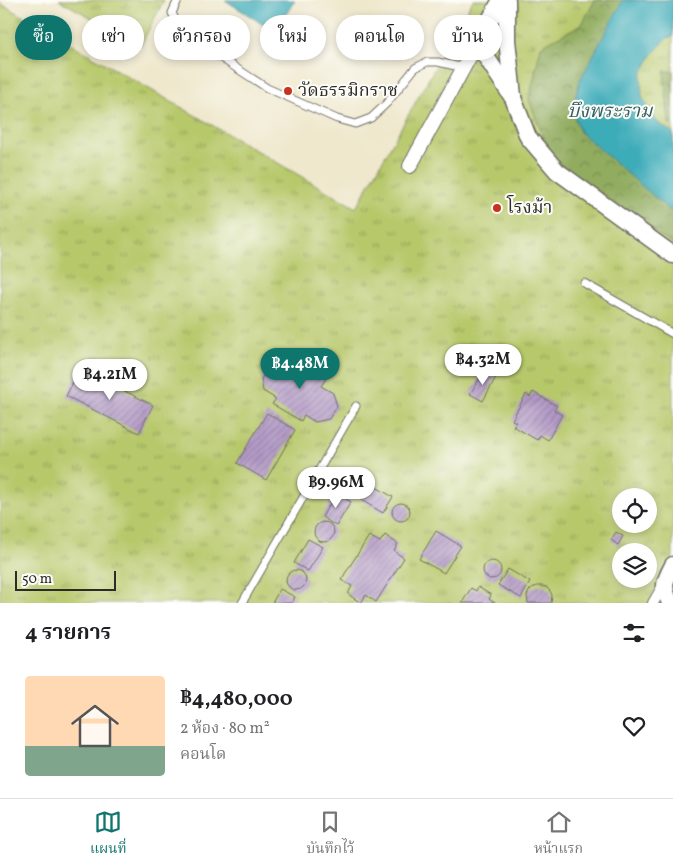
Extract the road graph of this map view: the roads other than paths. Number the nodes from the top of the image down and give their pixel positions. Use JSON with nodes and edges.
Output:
{"nodes":[{"id":1,"x":178,"y":0,"type":"edge"},
{"id":2,"x":501,"y":0,"type":"edge"},
{"id":3,"x":507,"y":0,"type":"edge"},
{"id":4,"x":493,"y":15,"type":"edge"},
{"id":5,"x":468,"y":60,"type":"edge"},
{"id":6,"x":488,"y":60,"type":"edge"},
{"id":7,"x":464,"y":68,"type":"junction"},
{"id":8,"x":513,"y":98,"type":"junction"},
{"id":9,"x":410,"y":166,"type":"dead end"},
{"id":10,"x":673,"y":255,"type":"edge"},
{"id":11,"x":584,"y":283,"type":"dead end"},
{"id":12,"x":673,"y":334,"type":"edge"},
{"id":13,"x":356,"y":406,"type":"dead end"},
{"id":14,"x":673,"y":565,"type":"edge"},
{"id":15,"x":665,"y":582,"type":"junction"},
{"id":16,"x":242,"y":603,"type":"edge"},
{"id":17,"x":653,"y":603,"type":"edge"},
{"id":18,"x":670,"y":603,"type":"edge"}],
"edges":[{"from":1,"to":7,"type":"lane"},
{"from":2,"to":4,"type":"street"},
{"from":3,"to":8,"type":"street"},
{"from":5,"to":7,"type":"street"},
{"from":6,"to":8,"type":"street"},
{"from":7,"to":9,"type":"street"},
{"from":8,"to":10,"type":"street"},
{"from":11,"to":12,"type":"lane"},
{"from":13,"to":16,"type":"lane"},
{"from":14,"to":15,"type":"street"},
{"from":15,"to":17,"type":"street"},
{"from":15,"to":18,"type":"street"}]}
